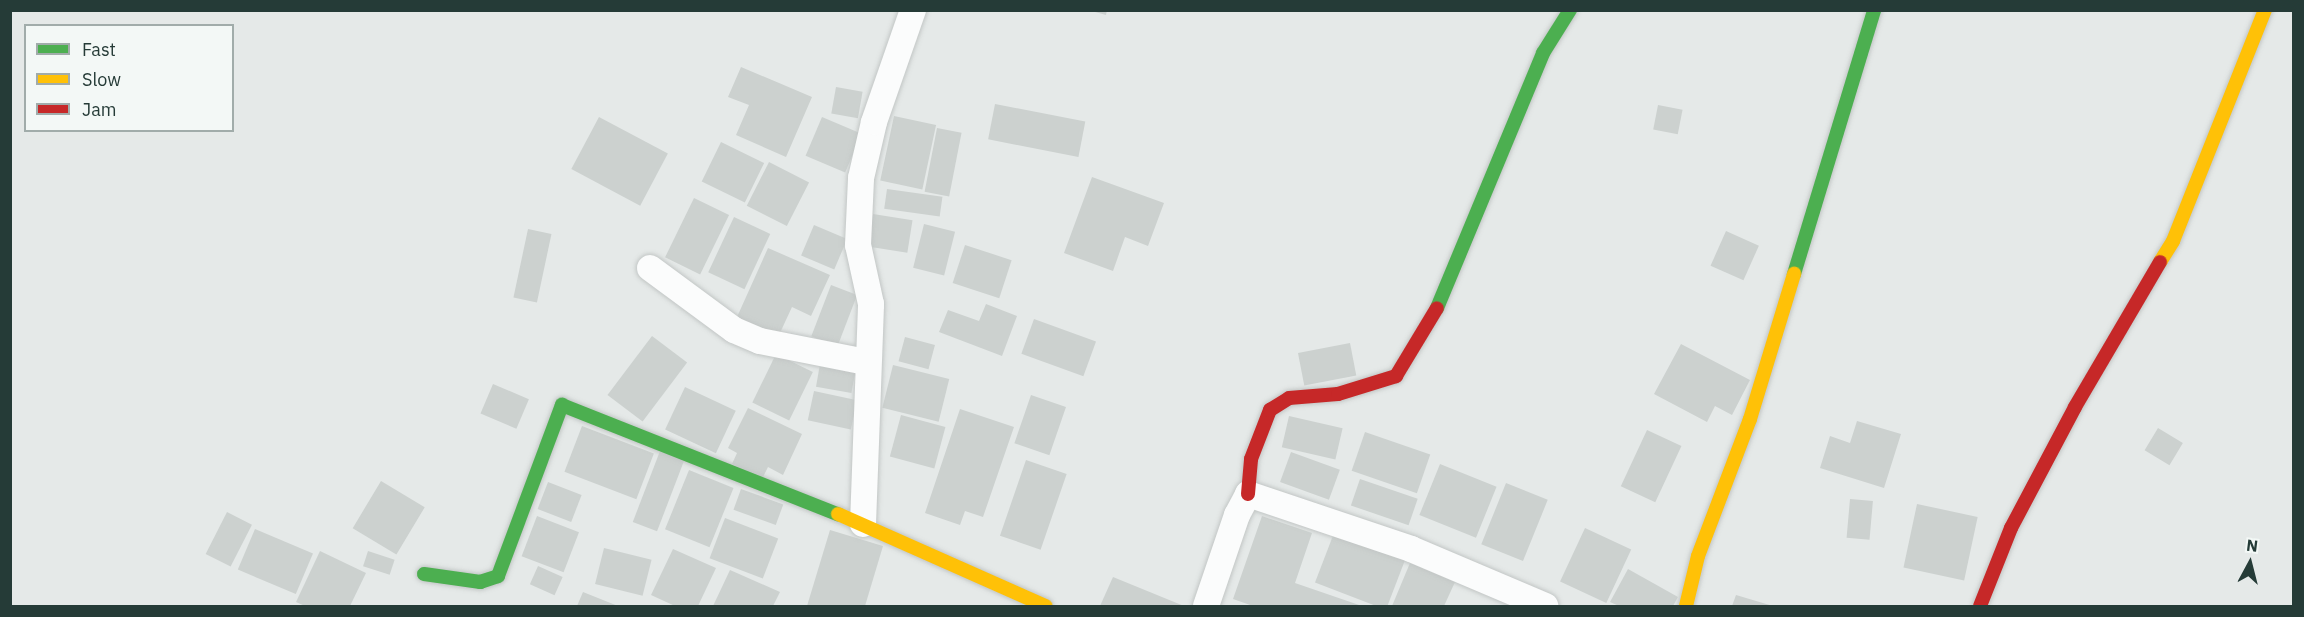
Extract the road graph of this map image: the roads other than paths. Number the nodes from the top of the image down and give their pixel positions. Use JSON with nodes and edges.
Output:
{"nodes":[{"id":1,"x":913,"y":10,"type":"edge"},
{"id":2,"x":1570,"y":10,"type":"edge"},
{"id":3,"x":1874,"y":10,"type":"edge"},
{"id":4,"x":2265,"y":10,"type":"edge"},
{"id":5,"x":650,"y":268,"type":"dead end"},
{"id":6,"x":866,"y":362,"type":"junction"},
{"id":7,"x":1248,"y":494,"type":"junction"},
{"id":8,"x":863,"y":524,"type":"junction"},
{"id":9,"x":424,"y":574,"type":"dead end"},
{"id":10,"x":1046,"y":606,"type":"edge"},
{"id":11,"x":1206,"y":606,"type":"edge"},
{"id":12,"x":1545,"y":606,"type":"edge"},
{"id":13,"x":1686,"y":606,"type":"edge"},
{"id":14,"x":1980,"y":606,"type":"edge"}],
"edges":[{"from":1,"to":6,"type":"street"},
{"from":2,"to":7,"type":"street"},
{"from":3,"to":13,"type":"street"},
{"from":4,"to":14,"type":"street"},
{"from":5,"to":6,"type":"street"},
{"from":6,"to":8,"type":"street"},
{"from":7,"to":11,"type":"street"},
{"from":7,"to":12,"type":"street"},
{"from":8,"to":9,"type":"street"},
{"from":8,"to":10,"type":"street"}]}
